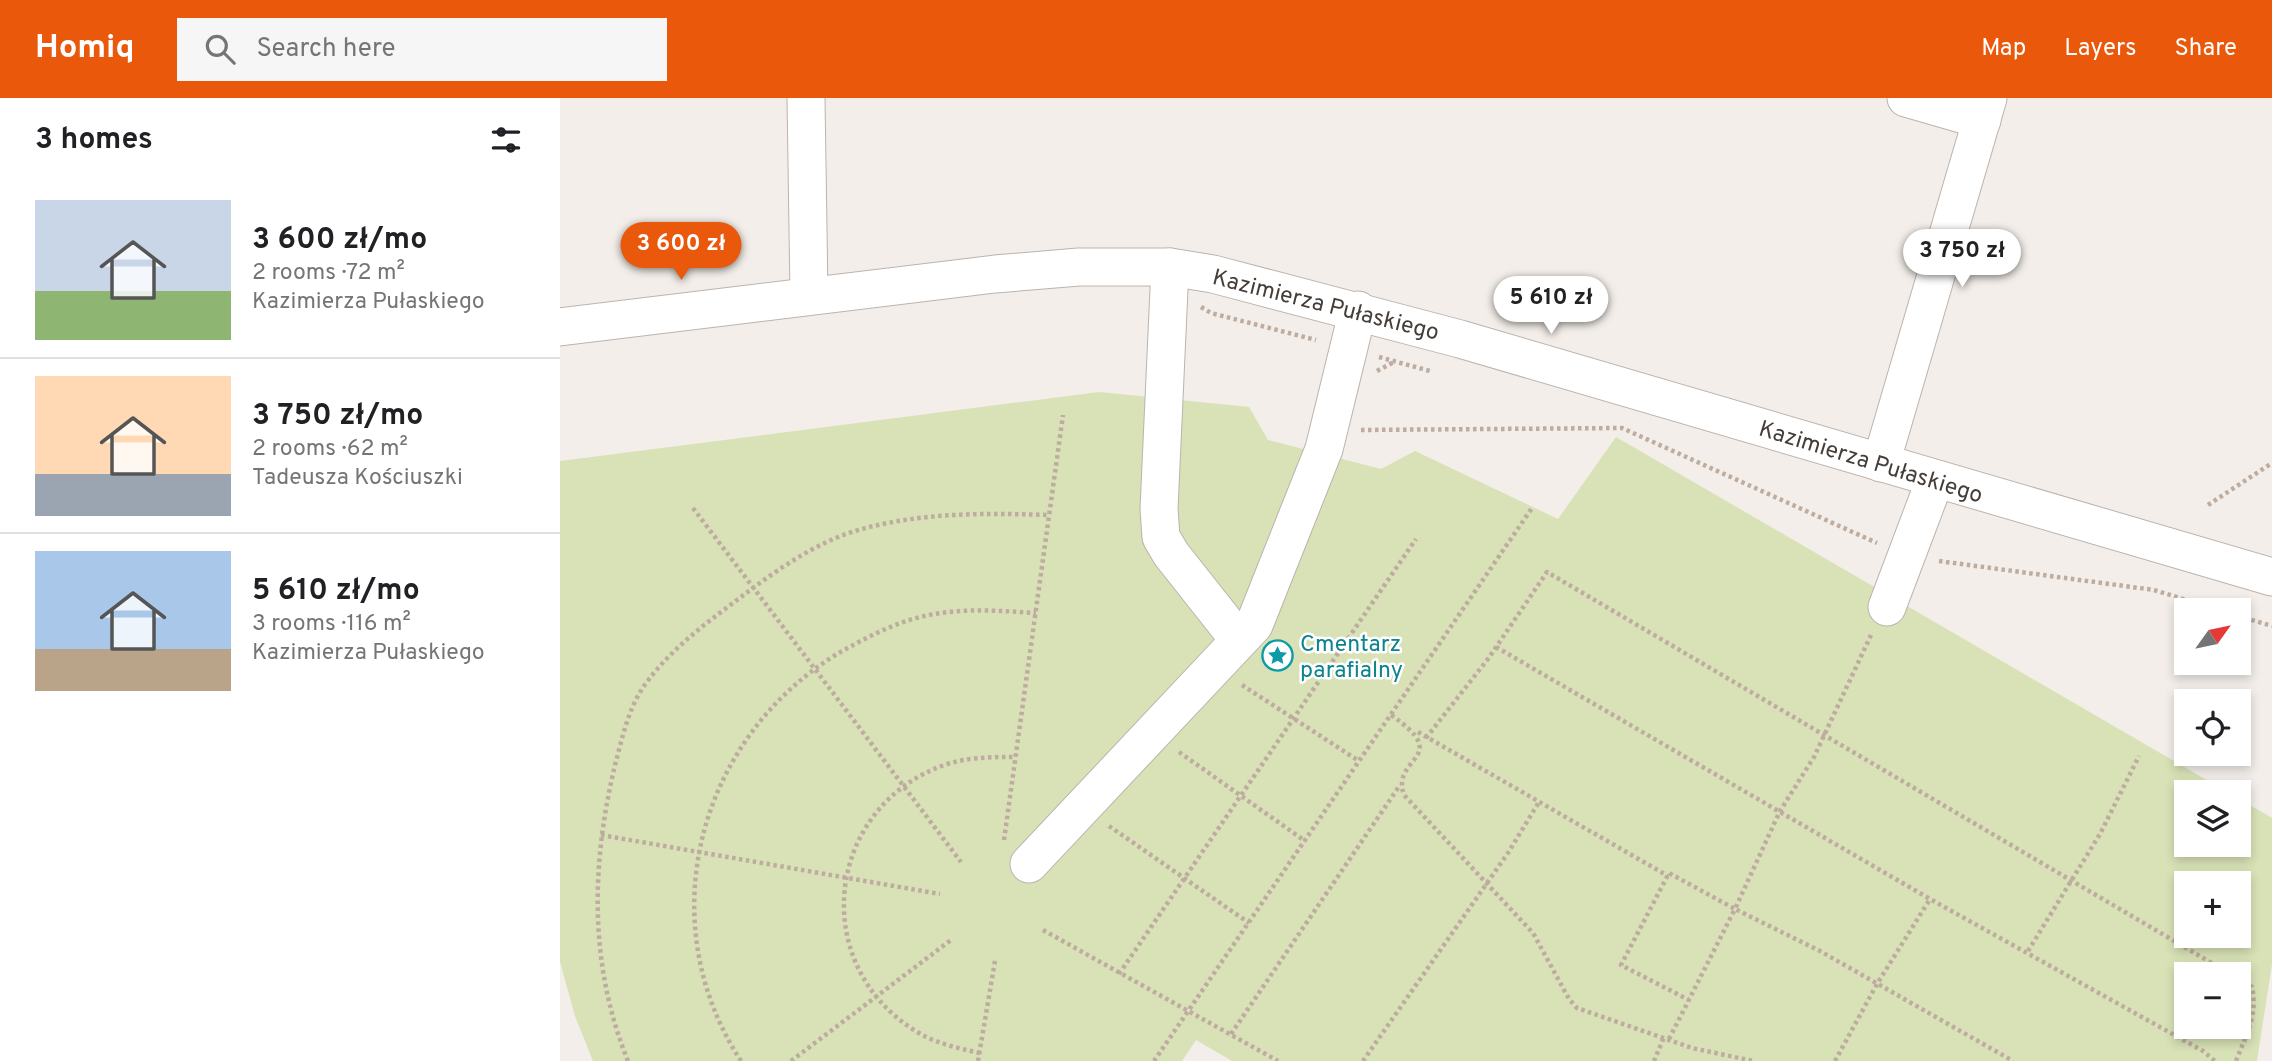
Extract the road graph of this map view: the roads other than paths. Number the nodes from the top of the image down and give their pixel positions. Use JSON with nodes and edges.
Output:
{"nodes":[{"id":1,"x":806,"y":98,"type":"edge"},
{"id":2,"x":1906,"y":98,"type":"edge"},
{"id":3,"x":1985,"y":109,"type":"edge"},
{"id":4,"x":1170,"y":278,"type":"junction"},
{"id":5,"x":809,"y":295,"type":"junction"},
{"id":6,"x":1358,"y":310,"type":"junction"},
{"id":7,"x":560,"y":327,"type":"edge"},
{"id":8,"x":1881,"y":463,"type":"junction"},
{"id":9,"x":1935,"y":480,"type":"junction"},
{"id":10,"x":2272,"y":577,"type":"edge"},
{"id":11,"x":1887,"y":607,"type":"road end"},
{"id":12,"x":1239,"y":640,"type":"junction"},
{"id":13,"x":1016,"y":858,"type":"road end"}],
"edges":[{"from":1,"to":5,"type":"street"},
{"from":2,"to":3,"type":"street"},
{"from":3,"to":8,"type":"street"},
{"from":4,"to":5,"type":"street","name":"Kazimierza Pułaskiego"},
{"from":4,"to":6,"type":"street","name":"Kazimierza Pułaskiego"},
{"from":4,"to":12,"type":"street"},
{"from":5,"to":7,"type":"street","name":"Kazimierza Pułaskiego"},
{"from":6,"to":8,"type":"street","name":"Kazimierza Pułaskiego"},
{"from":6,"to":12,"type":"street"},
{"from":8,"to":9,"type":"street","name":"Kazimierza Pułaskiego"},
{"from":9,"to":10,"type":"street","name":"Kazimierza Pułaskiego"},
{"from":9,"to":11,"type":"street"},
{"from":12,"to":13,"type":"street"}]}
